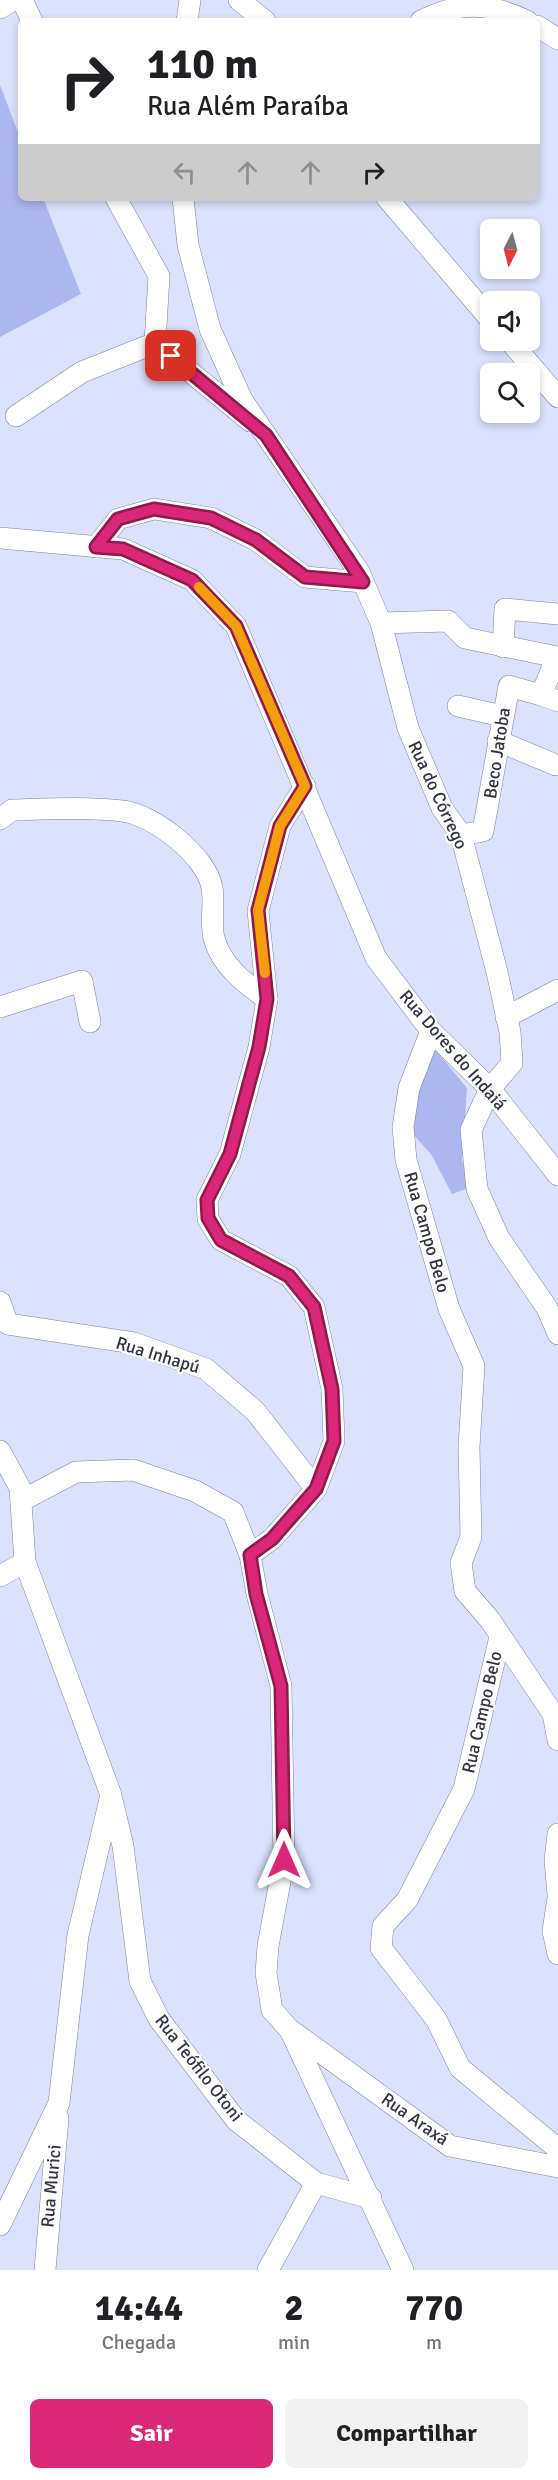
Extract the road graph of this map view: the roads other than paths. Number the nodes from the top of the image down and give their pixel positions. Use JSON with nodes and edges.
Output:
{"nodes":[{"id":1,"x":13,"y":0,"type":"edge"},
{"id":2,"x":22,"y":0,"type":"edge"},
{"id":3,"x":190,"y":0,"type":"edge"},
{"id":4,"x":241,"y":1,"type":"edge"},
{"id":5,"x":0,"y":8,"type":"edge"},
{"id":6,"x":31,"y":18,"type":"edge"},
{"id":7,"x":187,"y":18,"type":"edge"},
{"id":8,"x":261,"y":18,"type":"edge"},
{"id":9,"x":430,"y":18,"type":"edge"},
{"id":10,"x":521,"y":18,"type":"edge"},
{"id":11,"x":540,"y":28,"type":"edge"},
{"id":12,"x":558,"y":39,"type":"edge"},
{"id":13,"x":118,"y":201,"type":"edge"},
{"id":14,"x":183,"y":201,"type":"edge"},
{"id":15,"x":390,"y":201,"type":"edge"},
{"id":16,"x":480,"y":307,"type":"edge"},
{"id":17,"x":155,"y":343,"type":"junction"},
{"id":18,"x":518,"y":351,"type":"edge"},
{"id":19,"x":558,"y":398,"type":"edge"},
{"id":20,"x":16,"y":416,"type":"dead end"},
{"id":21,"x":266,"y":435,"type":"junction"},
{"id":22,"x":0,"y":538,"type":"edge"},
{"id":23,"x":96,"y":547,"type":"junction"},
{"id":24,"x":363,"y":582,"type":"junction"},
{"id":25,"x":558,"y":614,"type":"edge"},
{"id":26,"x":381,"y":623,"type":"junction"},
{"id":27,"x":503,"y":647,"type":"junction"},
{"id":28,"x":558,"y":656,"type":"edge"},
{"id":29,"x":549,"y":698,"type":"edge"},
{"id":30,"x":458,"y":706,"type":"dead end"},
{"id":31,"x":502,"y":716,"type":"junction"},
{"id":32,"x":498,"y":741,"type":"junction"},
{"id":33,"x":556,"y":765,"type":"dead end"},
{"id":34,"x":305,"y":786,"type":"junction"},
{"id":35,"x":0,"y":819,"type":"edge"},
{"id":36,"x":460,"y":835,"type":"junction"},
{"id":37,"x":558,"y":990,"type":"edge"},
{"id":38,"x":267,"y":999,"type":"junction"},
{"id":39,"x":0,"y":1007,"type":"edge"},
{"id":40,"x":506,"y":1017,"type":"junction"},
{"id":41,"x":90,"y":1022,"type":"dead end"},
{"id":42,"x":431,"y":1031,"type":"junction"},
{"id":43,"x":490,"y":1089,"type":"junction"},
{"id":44,"x":558,"y":1174,"type":"edge"},
{"id":45,"x":0,"y":1302,"type":"edge"},
{"id":46,"x":558,"y":1334,"type":"edge"},
{"id":47,"x":0,"y":1451,"type":"edge"},
{"id":48,"x":316,"y":1489,"type":"junction"},
{"id":49,"x":21,"y":1501,"type":"junction"},
{"id":50,"x":250,"y":1555,"type":"junction"},
{"id":51,"x":25,"y":1562,"type":"junction"},
{"id":52,"x":0,"y":1576,"type":"edge"},
{"id":53,"x":500,"y":1637,"type":"junction"},
{"id":54,"x":558,"y":1740,"type":"edge"},
{"id":55,"x":111,"y":1795,"type":"junction"},
{"id":56,"x":558,"y":1834,"type":"edge"},
{"id":57,"x":558,"y":1896,"type":"edge"},
{"id":58,"x":558,"y":1954,"type":"edge"},
{"id":59,"x":289,"y":2029,"type":"junction"},
{"id":60,"x":59,"y":2103,"type":"junction"},
{"id":61,"x":558,"y":2149,"type":"edge"},
{"id":62,"x":558,"y":2167,"type":"edge"},
{"id":63,"x":316,"y":2183,"type":"junction"},
{"id":64,"x":371,"y":2198,"type":"junction"},
{"id":65,"x":0,"y":2225,"type":"edge"},
{"id":66,"x":45,"y":2270,"type":"edge"},
{"id":67,"x":268,"y":2270,"type":"edge"},
{"id":68,"x":403,"y":2270,"type":"edge"}],
"edges":[{"from":1,"to":5,"type":"street"},
{"from":2,"to":6,"type":"street"},
{"from":3,"to":7,"type":"street"},
{"from":4,"to":8,"type":"street"},
{"from":9,"to":10,"type":"street"},
{"from":11,"to":12,"type":"street"},
{"from":13,"to":17,"type":"street"},
{"from":14,"to":21,"type":"street","name":"Rua do Córrego"},
{"from":15,"to":16,"type":"street"},
{"from":17,"to":20,"type":"street"},
{"from":17,"to":21,"type":"street"},
{"from":18,"to":19,"type":"street"},
{"from":21,"to":24,"type":"street","name":"Rua do Córrego"},
{"from":22,"to":23,"type":"street","name":"Rua Dores do Indaiá"},
{"from":23,"to":24,"type":"street"},
{"from":23,"to":34,"type":"street","name":"Rua Dores do Indaiá"},
{"from":24,"to":26,"type":"street","name":"Rua do Córrego"},
{"from":25,"to":27,"type":"street"},
{"from":26,"to":27,"type":"street"},
{"from":26,"to":36,"type":"street","name":"Rua do Córrego"},
{"from":27,"to":28,"type":"street"},
{"from":28,"to":29,"type":"street"},
{"from":29,"to":31,"type":"street","name":"Beco Jatoba"},
{"from":30,"to":31,"type":"street"},
{"from":31,"to":32,"type":"street","name":"Beco Jatoba"},
{"from":32,"to":33,"type":"street"},
{"from":32,"to":36,"type":"street","name":"Beco Jatoba"},
{"from":34,"to":38,"type":"street"},
{"from":34,"to":42,"type":"street","name":"Rua Dores do Indaiá"},
{"from":35,"to":38,"type":"street"},
{"from":36,"to":40,"type":"street","name":"Rua do Córrego"},
{"from":37,"to":40,"type":"street"},
{"from":38,"to":48,"type":"street"},
{"from":39,"to":41,"type":"street"},
{"from":40,"to":43,"type":"street","name":"Rua do Córrego"},
{"from":42,"to":43,"type":"street","name":"Rua Dores do Indaiá"},
{"from":42,"to":53,"type":"street","name":"Rua Campo Belo"},
{"from":43,"to":44,"type":"street","name":"Rua Dores do Indaiá"},
{"from":43,"to":46,"type":"street","name":"Rua do Córrego"},
{"from":45,"to":48,"type":"street","name":"Rua Inhapú"},
{"from":47,"to":49,"type":"street","name":"Rua Teófilo Otoni"},
{"from":48,"to":50,"type":"street"},
{"from":49,"to":50,"type":"street"},
{"from":49,"to":51,"type":"street","name":"Rua Teófilo Otoni"},
{"from":50,"to":59,"type":"street"},
{"from":51,"to":52,"type":"street"},
{"from":51,"to":55,"type":"street","name":"Rua Teófilo Otoni"},
{"from":53,"to":54,"type":"street"},
{"from":53,"to":61,"type":"street","name":"Rua Campo Belo"},
{"from":55,"to":60,"type":"street","name":"Rua Murici"},
{"from":55,"to":63,"type":"street","name":"Rua Teófilo Otoni"},
{"from":56,"to":57,"type":"street"},
{"from":57,"to":58,"type":"street"},
{"from":59,"to":62,"type":"street","name":"Rua Araxá"},
{"from":59,"to":64,"type":"street"},
{"from":60,"to":65,"type":"street"},
{"from":60,"to":66,"type":"street","name":"Rua Murici"},
{"from":63,"to":64,"type":"street","name":"Rua Teófilo Otoni"},
{"from":63,"to":67,"type":"street"},
{"from":64,"to":68,"type":"street"}]}
